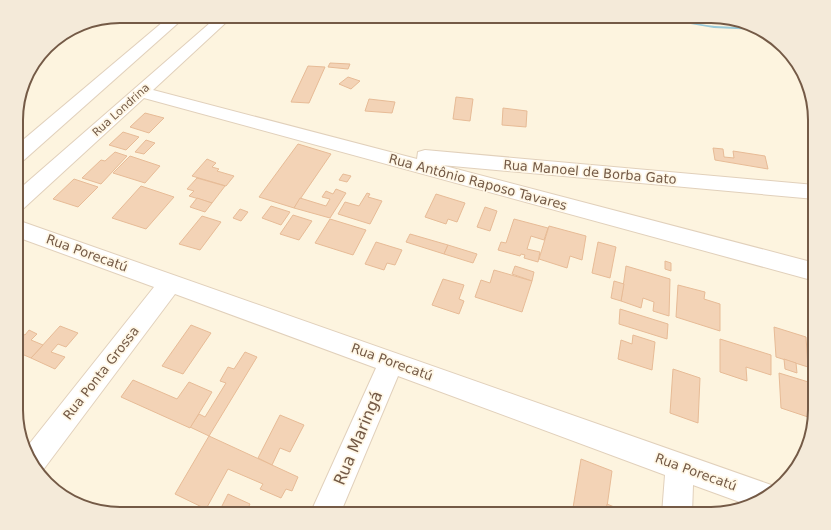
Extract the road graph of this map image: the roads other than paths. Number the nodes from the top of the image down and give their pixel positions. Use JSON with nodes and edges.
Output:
{"nodes":[{"id":1,"x":171,"y":23,"type":"edge"},
{"id":2,"x":218,"y":23,"type":"edge"},
{"id":3,"x":141,"y":92,"type":"junction"},
{"id":4,"x":23,"y":149,"type":"edge"},
{"id":5,"x":366,"y":152,"type":"junction"},
{"id":6,"x":808,"y":191,"type":"edge"},
{"id":7,"x":23,"y":198,"type":"edge"},
{"id":8,"x":23,"y":230,"type":"edge"},
{"id":9,"x":808,"y":270,"type":"edge"},
{"id":10,"x":170,"y":283,"type":"junction"},
{"id":11,"x":391,"y":362,"type":"junction"},
{"id":12,"x":36,"y":458,"type":"edge"},
{"id":13,"x":680,"y":466,"type":"junction"},
{"id":14,"x":759,"y":494,"type":"edge"},
{"id":15,"x":329,"y":507,"type":"edge"},
{"id":16,"x":677,"y":507,"type":"edge"}],
"edges":[{"from":1,"to":4,"type":"street"},
{"from":2,"to":3,"type":"street","name":"Rua Londrina"},
{"from":3,"to":5,"type":"street","name":"Rua Antônio Raposo Tavares"},
{"from":3,"to":7,"type":"street","name":"Rua Londrina"},
{"from":5,"to":6,"type":"street","name":"Rua Manoel de Borba Gato"},
{"from":5,"to":9,"type":"street","name":"Rua Antônio Raposo Tavares"},
{"from":8,"to":10,"type":"street","name":"Rua Porecatú"},
{"from":10,"to":11,"type":"street","name":"Rua Porecatú"},
{"from":10,"to":12,"type":"street","name":"Rua Ponta Grossa"},
{"from":11,"to":13,"type":"street","name":"Rua Porecatú"},
{"from":11,"to":15,"type":"street","name":"Rua Maringá"},
{"from":13,"to":14,"type":"street","name":"Rua Porecatú"},
{"from":13,"to":16,"type":"street"}]}
